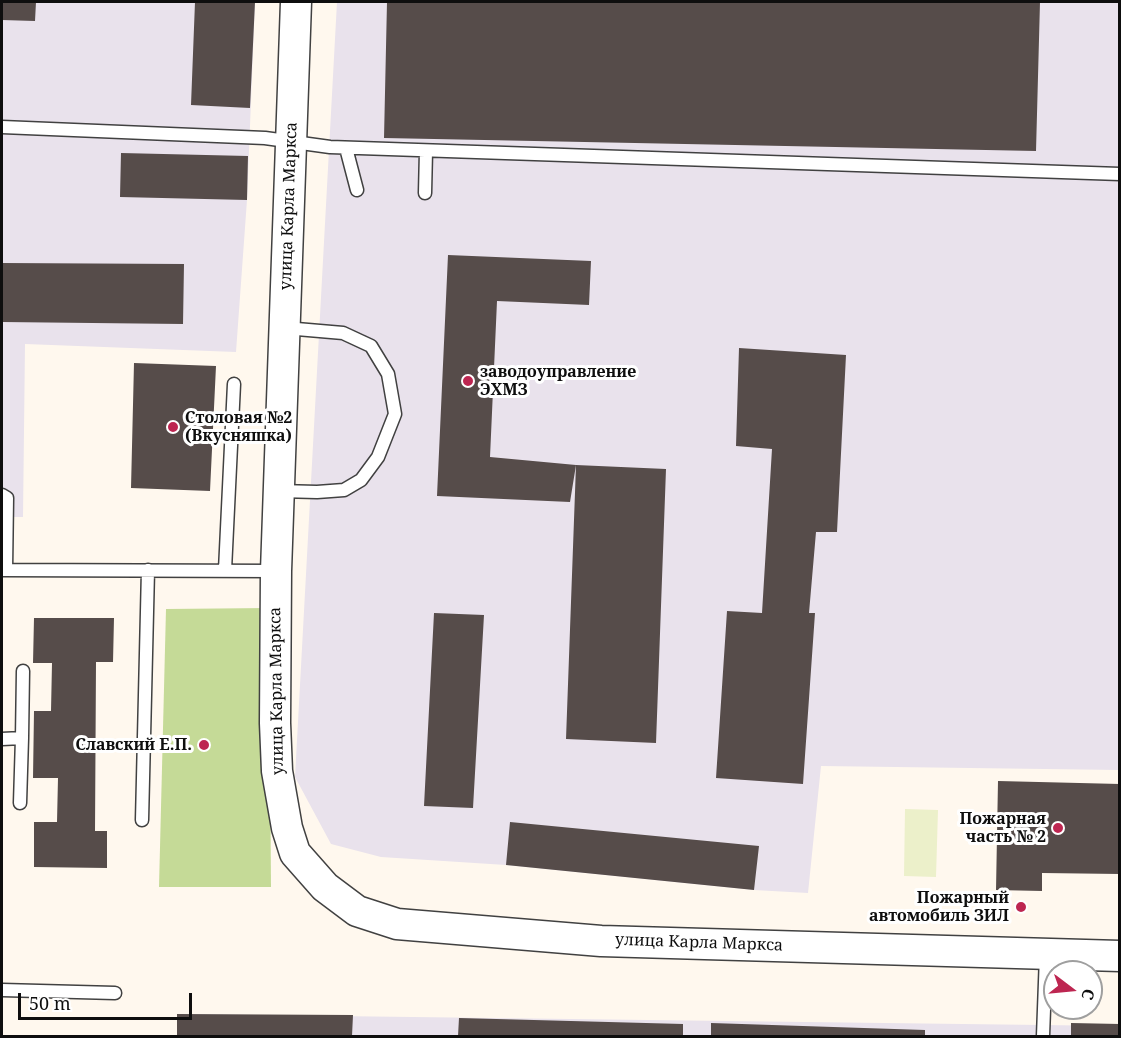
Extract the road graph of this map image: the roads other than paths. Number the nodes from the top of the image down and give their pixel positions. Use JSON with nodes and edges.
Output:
{"nodes":[{"id":1,"x":296,"y":2,"type":"edge"},
{"id":2,"x":2,"y":127,"type":"edge"},
{"id":3,"x":291,"y":142,"type":"junction"},
{"id":4,"x":346,"y":148,"type":"junction"},
{"id":5,"x":426,"y":151,"type":"junction"},
{"id":6,"x":1119,"y":174,"type":"edge"},
{"id":7,"x":357,"y":190,"type":"dead end"},
{"id":8,"x":425,"y":193,"type":"dead end"},
{"id":9,"x":285,"y":328,"type":"junction"},
{"id":10,"x":234,"y":384,"type":"dead end"},
{"id":11,"x":279,"y":490,"type":"junction"},
{"id":12,"x":2,"y":495,"type":"edge"},
{"id":13,"x":4,"y":570,"type":"edge"},
{"id":14,"x":148,"y":570,"type":"junction"},
{"id":15,"x":225,"y":570,"type":"junction"},
{"id":16,"x":276,"y":570,"type":"junction"},
{"id":17,"x":23,"y":671,"type":"dead end"},
{"id":18,"x":22,"y":738,"type":"junction"},
{"id":19,"x":2,"y":739,"type":"edge"},
{"id":20,"x":20,"y":803,"type":"dead end"},
{"id":21,"x":142,"y":820,"type":"dead end"},
{"id":22,"x":1046,"y":954,"type":"junction"},
{"id":23,"x":1119,"y":956,"type":"edge"},
{"id":24,"x":2,"y":990,"type":"edge"},
{"id":25,"x":115,"y":993,"type":"dead end"},
{"id":26,"x":1043,"y":1036,"type":"edge"}],
"edges":[{"from":1,"to":3,"type":"street","name":"улица Карла Маркса"},
{"from":2,"to":3,"type":"lane"},
{"from":3,"to":4,"type":"lane"},
{"from":3,"to":9,"type":"street","name":"улица Карла Маркса"},
{"from":4,"to":5,"type":"lane"},
{"from":4,"to":7,"type":"lane"},
{"from":5,"to":6,"type":"lane"},
{"from":5,"to":8,"type":"lane"},
{"from":9,"to":11,"type":"street","name":"улица Карла Маркса"},
{"from":9,"to":11,"type":"lane"},
{"from":10,"to":15,"type":"lane"},
{"from":11,"to":16,"type":"street","name":"улица Карла Маркса"},
{"from":12,"to":13,"type":"lane"},
{"from":13,"to":14,"type":"lane"},
{"from":14,"to":15,"type":"lane"},
{"from":14,"to":21,"type":"lane"},
{"from":15,"to":16,"type":"lane"},
{"from":16,"to":22,"type":"street","name":"улица Карла Маркса"},
{"from":17,"to":18,"type":"lane"},
{"from":18,"to":19,"type":"lane"},
{"from":18,"to":20,"type":"lane"},
{"from":22,"to":23,"type":"street","name":"улица Карла Маркса"},
{"from":22,"to":26,"type":"lane"},
{"from":24,"to":25,"type":"lane"}]}
